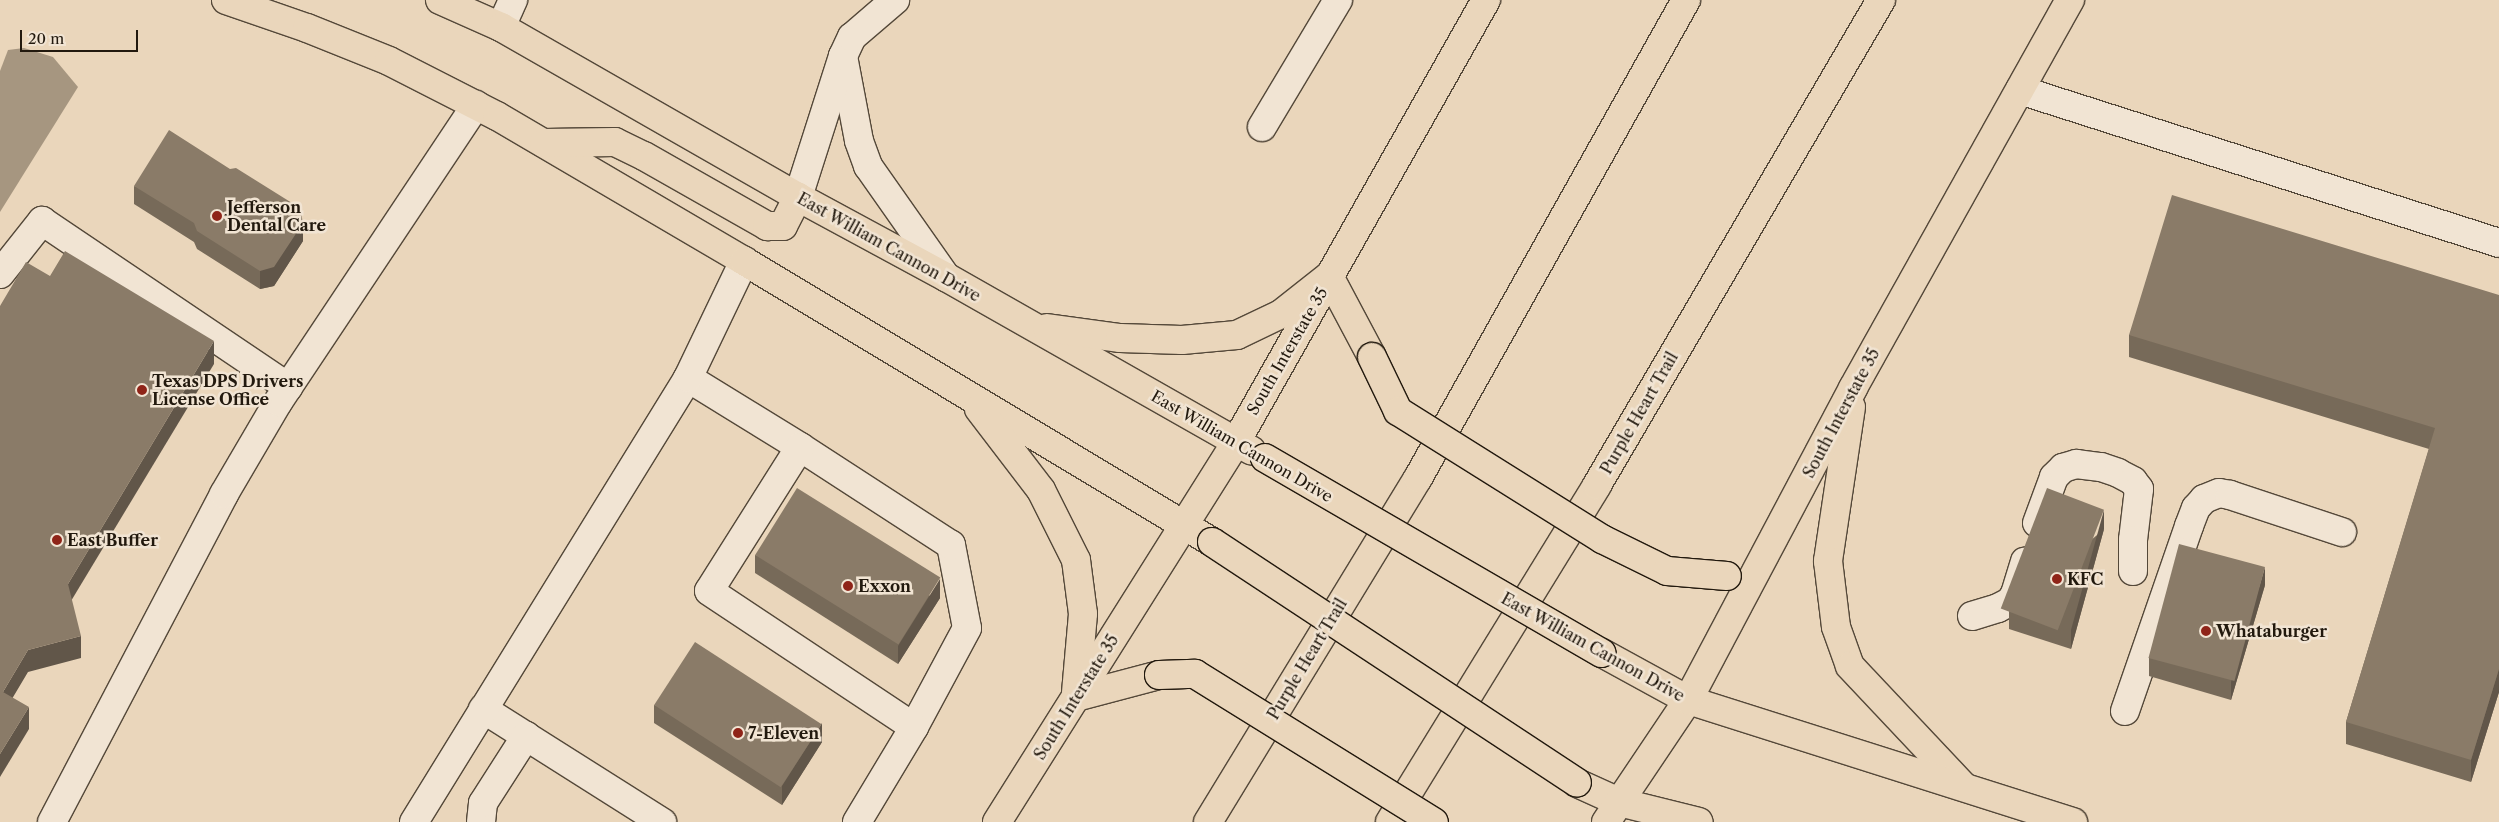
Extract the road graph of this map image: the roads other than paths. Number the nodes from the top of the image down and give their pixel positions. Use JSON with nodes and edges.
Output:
{"nodes":[{"id":1,"x":226,"y":0,"type":"edge"},
{"id":2,"x":440,"y":0,"type":"edge"},
{"id":3,"x":513,"y":0,"type":"edge"},
{"id":4,"x":895,"y":0,"type":"edge"},
{"id":5,"x":1338,"y":0,"type":"edge"},
{"id":6,"x":1486,"y":0,"type":"edge"},
{"id":7,"x":1686,"y":0,"type":"edge"},
{"id":8,"x":1881,"y":0,"type":"edge"},
{"id":9,"x":2070,"y":0,"type":"edge"},
{"id":10,"x":501,"y":27,"type":"junction"},
{"id":11,"x":842,"y":56,"type":"junction"},
{"id":12,"x":2020,"y":90,"type":"junction"},
{"id":13,"x":476,"y":105,"type":"junction"},
{"id":14,"x":1262,"y":128,"type":"dead end"},
{"id":15,"x":544,"y":144,"type":"junction"},
{"id":16,"x":798,"y":197,"type":"junction"},
{"id":17,"x":2499,"y":243,"type":"edge"},
{"id":18,"x":744,"y":260,"type":"junction"},
{"id":19,"x":0,"y":274,"type":"edge"},
{"id":20,"x":1329,"y":276,"type":"junction"},
{"id":21,"x":946,"y":277,"type":"junction"},
{"id":22,"x":1034,"y":326,"type":"junction"},
{"id":23,"x":688,"y":378,"type":"junction"},
{"id":24,"x":288,"y":387,"type":"junction"},
{"id":25,"x":1853,"y":388,"type":"junction"},
{"id":26,"x":970,"y":397,"type":"junction"},
{"id":27,"x":1236,"y":442,"type":"junction"},
{"id":28,"x":800,"y":447,"type":"junction"},
{"id":29,"x":1185,"y":525,"type":"junction"},
{"id":30,"x":2342,"y":532,"type":"dead end"},
{"id":31,"x":2134,"y":571,"type":"dead end"},
{"id":32,"x":1754,"y":576,"type":"junction"},
{"id":33,"x":1972,"y":616,"type":"dead end"},
{"id":34,"x":1076,"y":697,"type":"junction"},
{"id":35,"x":1688,"y":700,"type":"junction"},
{"id":36,"x":484,"y":709,"type":"junction"},
{"id":37,"x":2126,"y":711,"type":"dead end"},
{"id":38,"x":914,"y":727,"type":"junction"},
{"id":39,"x":526,"y":736,"type":"junction"},
{"id":40,"x":1964,"y":786,"type":"junction"},
{"id":41,"x":1612,"y":812,"type":"edge"},
{"id":42,"x":52,"y":822,"type":"edge"},
{"id":43,"x":414,"y":822,"type":"edge"},
{"id":44,"x":481,"y":822,"type":"edge"},
{"id":45,"x":662,"y":822,"type":"edge"},
{"id":46,"x":857,"y":822,"type":"edge"},
{"id":47,"x":996,"y":822,"type":"edge"},
{"id":48,"x":1208,"y":822,"type":"edge"},
{"id":49,"x":1390,"y":822,"type":"edge"},
{"id":50,"x":1434,"y":822,"type":"edge"},
{"id":51,"x":1699,"y":822,"type":"edge"},
{"id":52,"x":2074,"y":822,"type":"edge"}],
"edges":[{"from":1,"to":13,"type":"main road"},
{"from":2,"to":10,"type":"main road","name":"East William Cannon Drive"},
{"from":3,"to":10,"type":"street"},
{"from":4,"to":11,"type":"street"},
{"from":5,"to":14,"type":"street"},
{"from":6,"to":20,"type":"main road","name":"South Interstate 35"},
{"from":7,"to":48,"type":"main road","name":"Purple Heart Trail"},
{"from":8,"to":49,"type":"main road","name":"Purple Heart Trail"},
{"from":9,"to":12,"type":"main road","name":"South Interstate 35"},
{"from":10,"to":16,"type":"main road","name":"East William Cannon Drive"},
{"from":11,"to":16,"type":"street"},
{"from":11,"to":21,"type":"street"},
{"from":12,"to":17,"type":"street"},
{"from":12,"to":25,"type":"main road","name":"South Interstate 35"},
{"from":13,"to":15,"type":"main road"},
{"from":13,"to":24,"type":"street"},
{"from":15,"to":16,"type":"main road"},
{"from":15,"to":18,"type":"main road"},
{"from":16,"to":21,"type":"main road","name":"East William Cannon Drive"},
{"from":18,"to":23,"type":"street"},
{"from":18,"to":26,"type":"main road"},
{"from":19,"to":24,"type":"street"},
{"from":20,"to":22,"type":"main road"},
{"from":20,"to":27,"type":"main road","name":"South Interstate 35"},
{"from":20,"to":32,"type":"main road","bridge":true},
{"from":21,"to":22,"type":"main road","name":"East William Cannon Drive"},
{"from":22,"to":27,"type":"main road","name":"East William Cannon Drive"},
{"from":23,"to":28,"type":"street"},
{"from":23,"to":36,"type":"street"},
{"from":24,"to":42,"type":"street"},
{"from":25,"to":32,"type":"main road","name":"South Interstate 35"},
{"from":25,"to":40,"type":"main road"},
{"from":26,"to":29,"type":"main road"},
{"from":26,"to":34,"type":"main road"},
{"from":27,"to":29,"type":"main road","name":"South Interstate 35"},
{"from":27,"to":35,"type":"main road","name":"East William Cannon Drive","bridge":true},
{"from":28,"to":38,"type":"street"},
{"from":28,"to":38,"type":"street"},
{"from":29,"to":34,"type":"main road","name":"South Interstate 35"},
{"from":29,"to":41,"type":"main road","bridge":true},
{"from":30,"to":37,"type":"street"},
{"from":31,"to":33,"type":"street"},
{"from":32,"to":35,"type":"main road","name":"South Interstate 35"},
{"from":34,"to":47,"type":"main road","name":"South Interstate 35"},
{"from":34,"to":50,"type":"main road","bridge":true},
{"from":35,"to":40,"type":"main road","name":"East William Cannon Drive"},
{"from":35,"to":41,"type":"main road","name":"South Interstate 35"},
{"from":36,"to":39,"type":"street"},
{"from":36,"to":43,"type":"street"},
{"from":38,"to":46,"type":"street"},
{"from":39,"to":44,"type":"street"},
{"from":39,"to":45,"type":"street"},
{"from":40,"to":52,"type":"main road","name":"East William Cannon Drive"},
{"from":41,"to":51,"type":"main road"}]}
